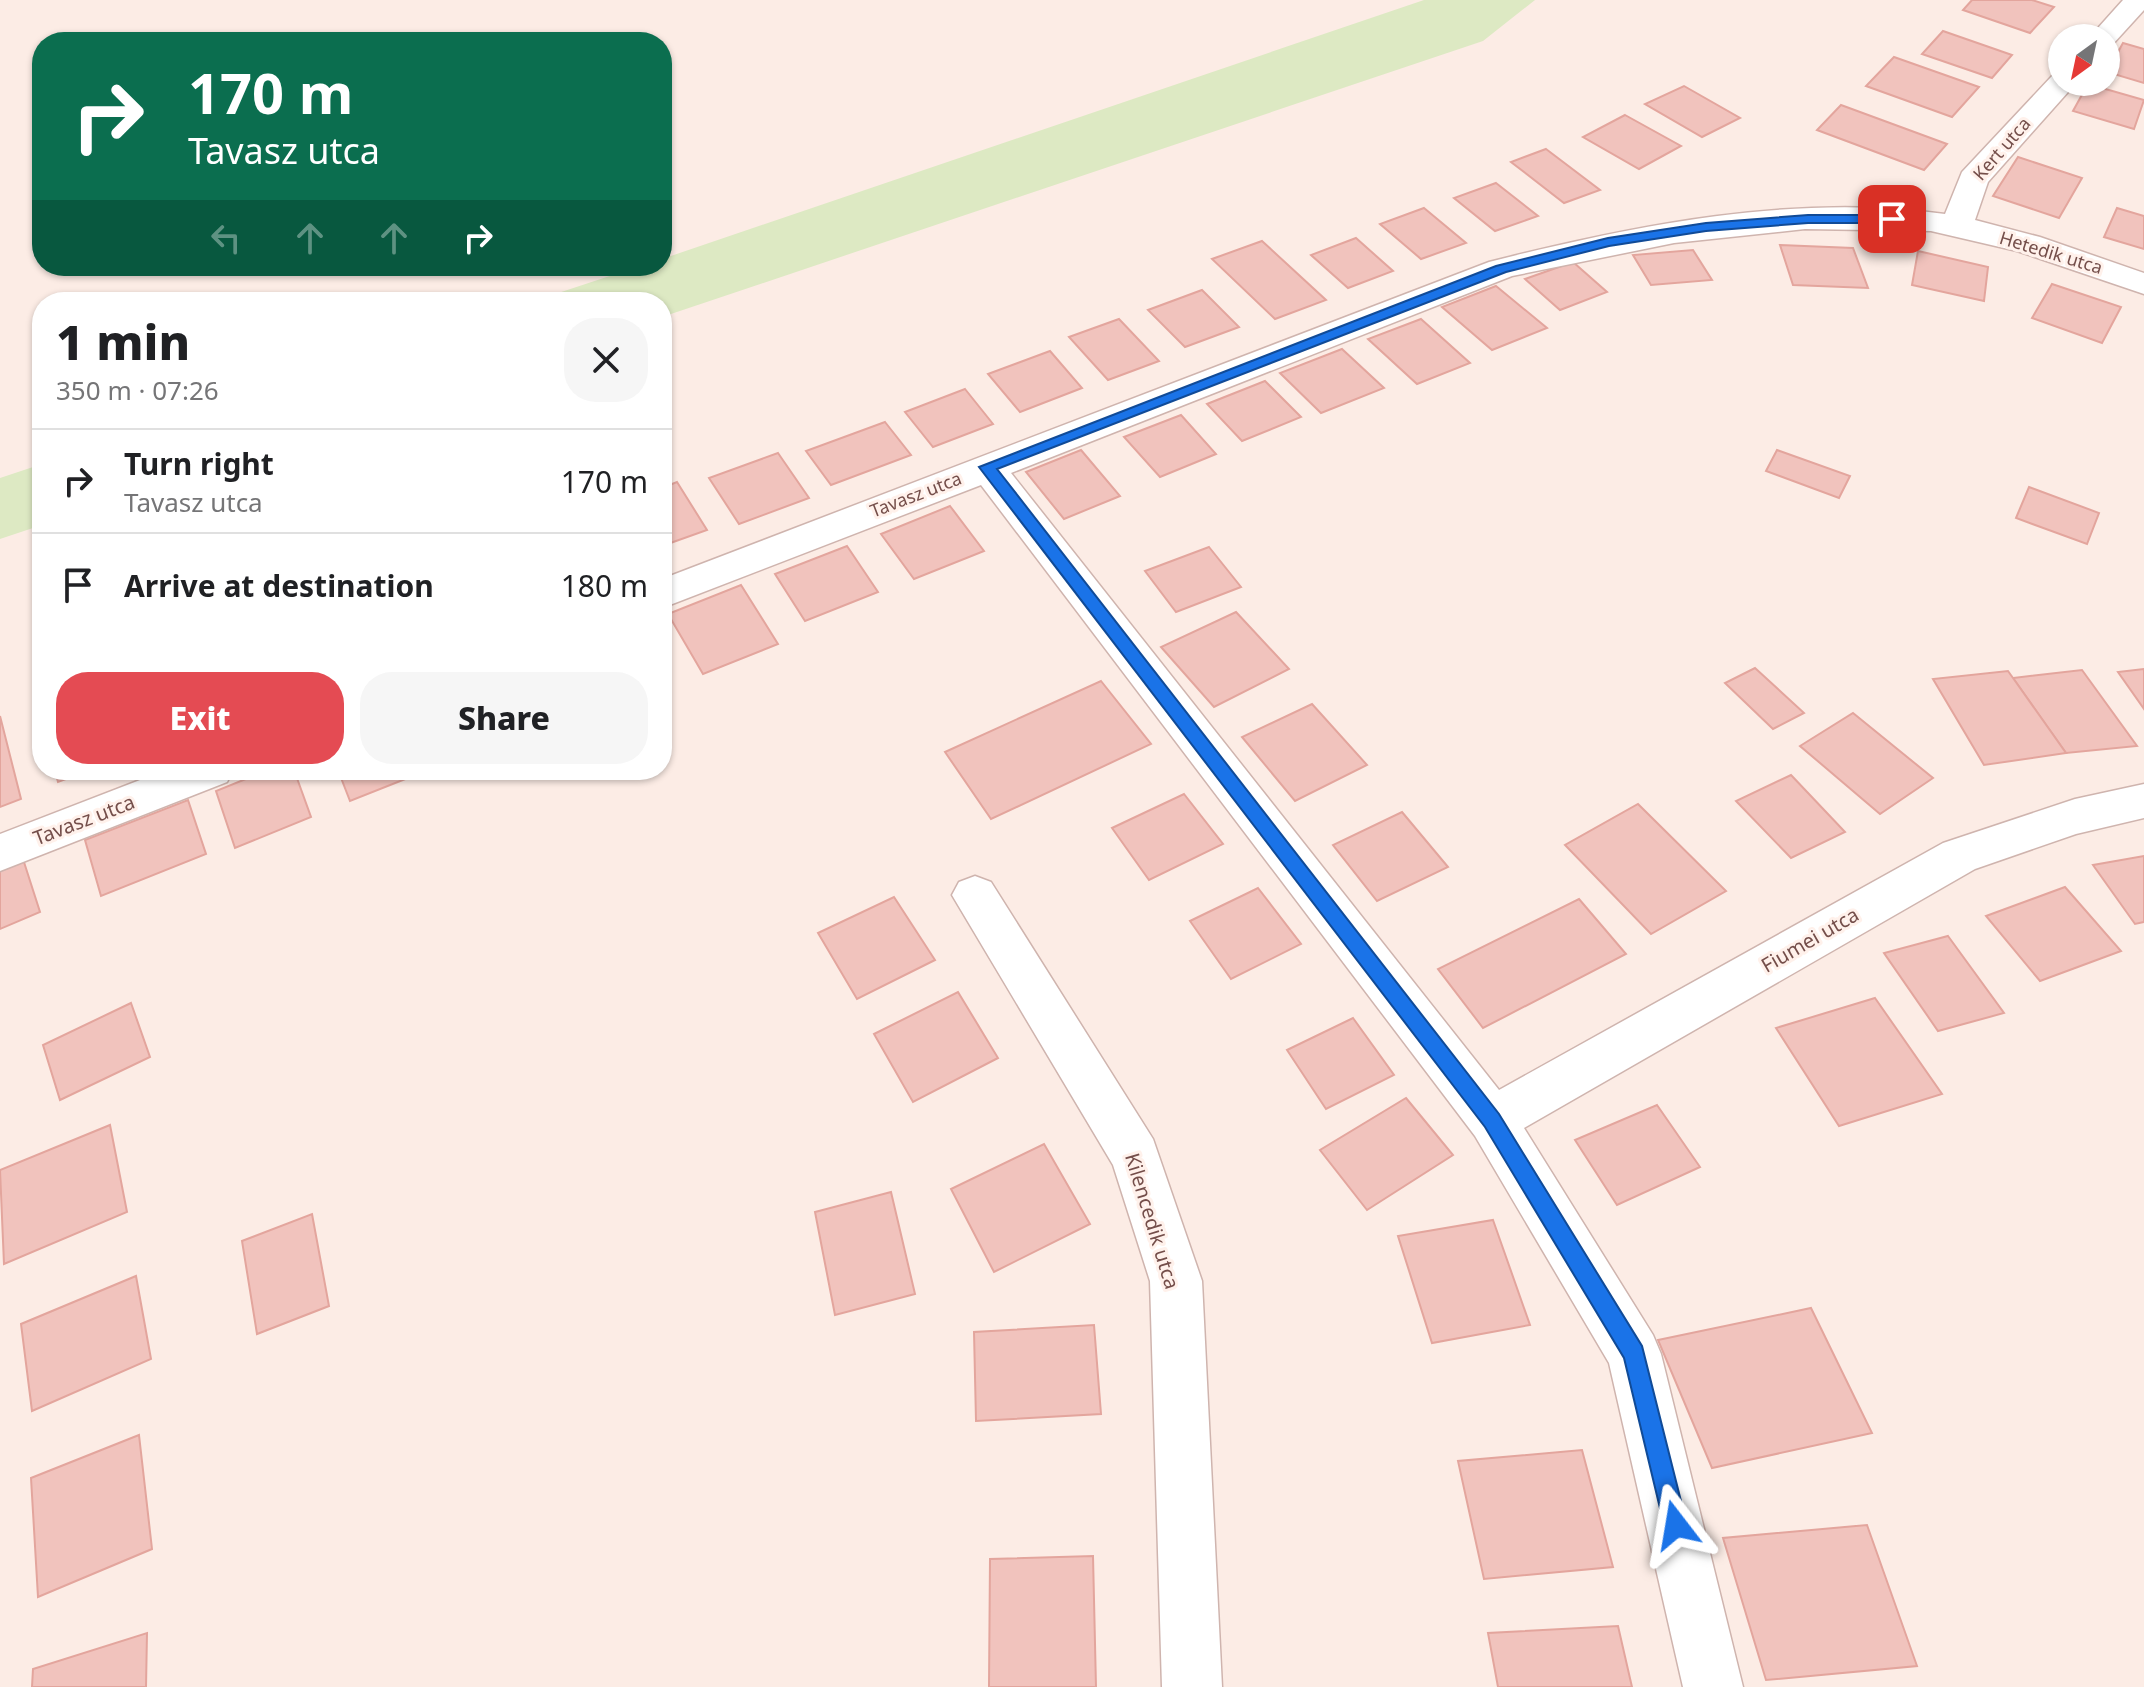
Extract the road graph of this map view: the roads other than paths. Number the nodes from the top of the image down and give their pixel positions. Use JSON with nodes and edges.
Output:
{"nodes":[{"id":1,"x":2138,"y":0,"type":"edge"},
{"id":2,"x":2116,"y":24,"type":"edge"},
{"id":3,"x":2049,"y":96,"type":"edge"},
{"id":4,"x":1957,"y":225,"type":"junction"},
{"id":5,"x":2144,"y":284,"type":"edge"},
{"id":6,"x":987,"y":467,"type":"junction"},
{"id":7,"x":672,"y":590,"type":"edge"},
{"id":8,"x":186,"y":780,"type":"edge"},
{"id":9,"x":2144,"y":801,"type":"edge"},
{"id":10,"x":0,"y":853,"type":"edge"},
{"id":11,"x":975,"y":895,"type":"dead end"},
{"id":12,"x":1492,"y":1120,"type":"junction"},
{"id":13,"x":1192,"y":1687,"type":"edge"},
{"id":14,"x":1713,"y":1687,"type":"edge"}],
"edges":[{"from":1,"to":2,"type":"street"},
{"from":3,"to":4,"type":"street","name":"Kert utca"},
{"from":4,"to":5,"type":"street","name":"Hetedik utca"},
{"from":4,"to":6,"type":"street","name":"Tavasz utca"},
{"from":6,"to":7,"type":"street","name":"Tavasz utca"},
{"from":6,"to":12,"type":"street"},
{"from":8,"to":10,"type":"street","name":"Tavasz utca"},
{"from":9,"to":12,"type":"street","name":"Fiumei utca"},
{"from":11,"to":13,"type":"street","name":"Kilencedik utca"},
{"from":12,"to":14,"type":"street"}]}
